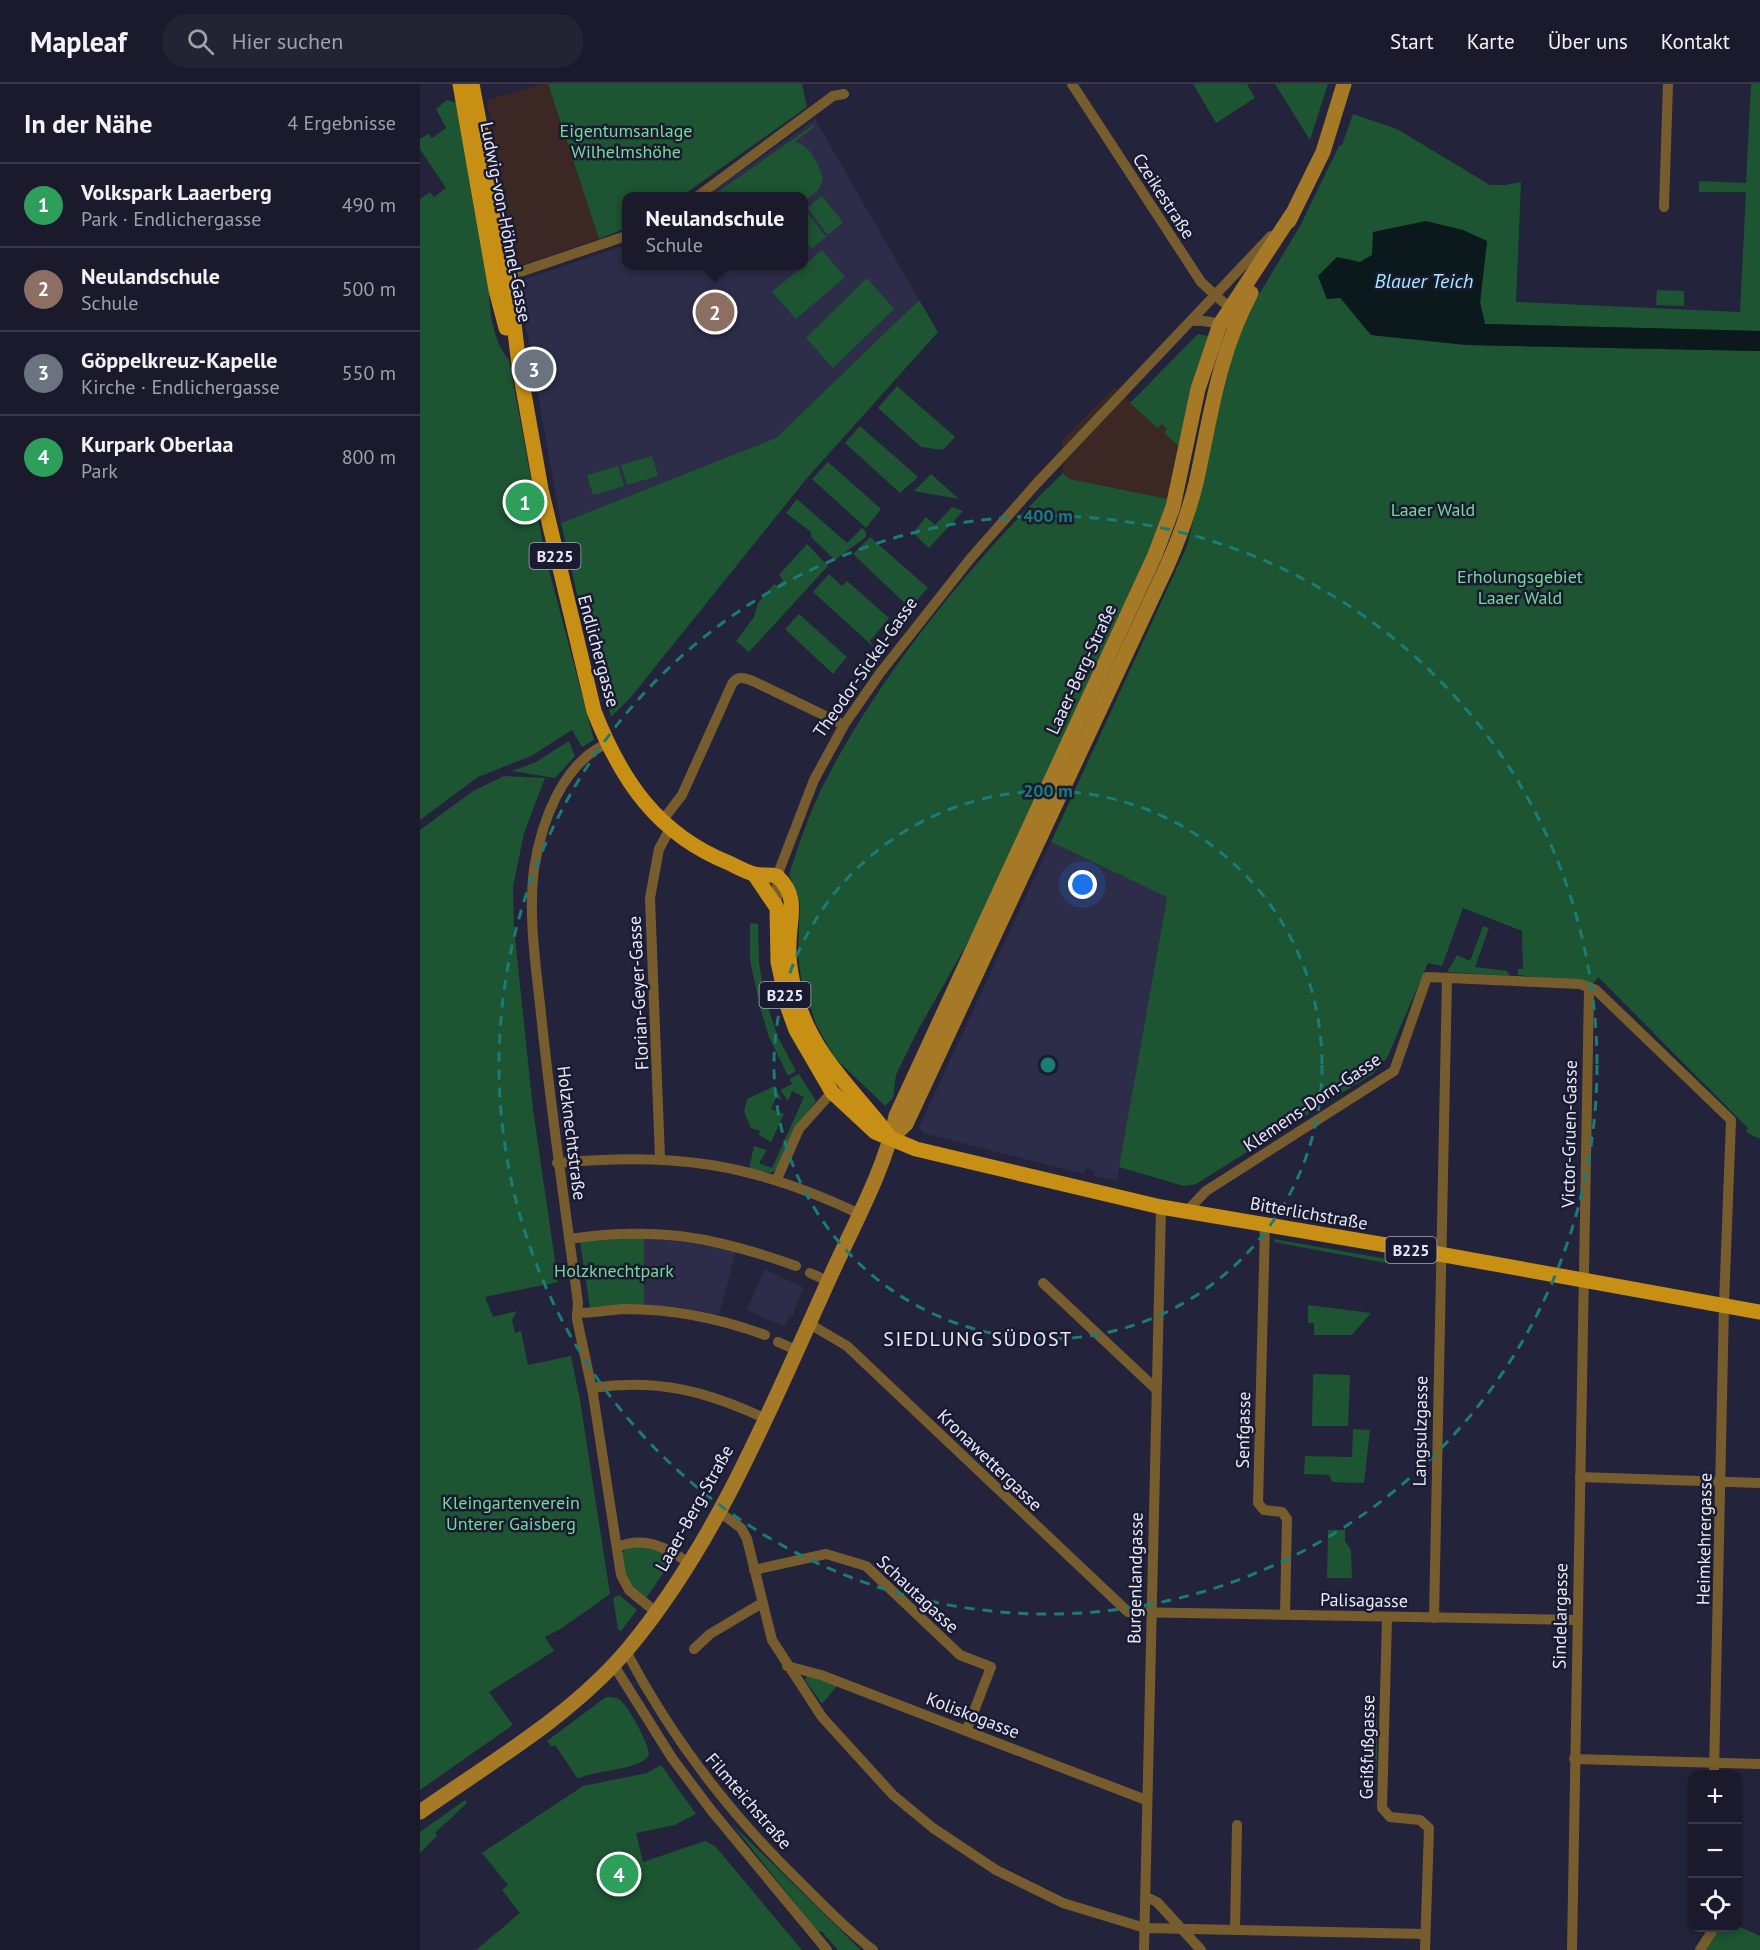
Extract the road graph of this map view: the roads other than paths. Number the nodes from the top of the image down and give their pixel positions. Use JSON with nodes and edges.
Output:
{"nodes":[{"id":1,"x":460,"y":84,"type":"edge"},
{"id":2,"x":472,"y":84,"type":"edge"},
{"id":3,"x":1072,"y":84,"type":"edge"},
{"id":4,"x":1344,"y":84,"type":"edge"},
{"id":5,"x":1668,"y":84,"type":"edge"},
{"id":6,"x":844,"y":94,"type":"dead end"},
{"id":7,"x":703,"y":192,"type":"edge"},
{"id":8,"x":1664,"y":207,"type":"dead end"},
{"id":9,"x":1292,"y":214,"type":"junction"},
{"id":10,"x":622,"y":238,"type":"edge"},
{"id":11,"x":501,"y":275,"type":"junction"},
{"id":12,"x":510,"y":296,"type":"joint"},
{"id":13,"x":1215,"y":296,"type":"junction"},
{"id":14,"x":1236,"y":312,"type":"junction"},
{"id":15,"x":1192,"y":321,"type":"junction"},
{"id":16,"x":1220,"y":324,"type":"junction"},
{"id":17,"x":519,"y":365,"type":"junction"},
{"id":18,"x":844,"y":725,"type":"junction"},
{"id":19,"x":606,"y":744,"type":"junction"},
{"id":20,"x":666,"y":825,"type":"junction"},
{"id":21,"x":754,"y":874,"type":"junction"},
{"id":22,"x":777,"y":876,"type":"junction"},
{"id":23,"x":777,"y":908,"type":"junction"},
{"id":24,"x":1447,"y":978,"type":"junction"},
{"id":25,"x":1588,"y":988,"type":"junction"},
{"id":26,"x":832,"y":1092,"type":"junction"},
{"id":27,"x":891,"y":1138,"type":"junction"},
{"id":28,"x":660,"y":1158,"type":"junction"},
{"id":29,"x":557,"y":1163,"type":"junction"},
{"id":30,"x":777,"y":1179,"type":"junction"},
{"id":31,"x":1161,"y":1207,"type":"junction"},
{"id":32,"x":1187,"y":1211,"type":"junction"},
{"id":33,"x":860,"y":1214,"type":"junction"},
{"id":34,"x":1265,"y":1226,"type":"junction"},
{"id":35,"x":569,"y":1239,"type":"junction"},
{"id":36,"x":1440,"y":1249,"type":"junction"},
{"id":37,"x":796,"y":1266,"type":"dead end"},
{"id":38,"x":810,"y":1273,"type":"dead end"},
{"id":39,"x":828,"y":1281,"type":"junction"},
{"id":40,"x":1584,"y":1282,"type":"junction"},
{"id":41,"x":1043,"y":1283,"type":"dead end"},
{"id":42,"x":1724,"y":1304,"type":"junction"},
{"id":43,"x":1760,"y":1312,"type":"edge"},
{"id":44,"x":577,"y":1313,"type":"junction"},
{"id":45,"x":808,"y":1323,"type":"junction"},
{"id":46,"x":765,"y":1335,"type":"dead end"},
{"id":47,"x":778,"y":1342,"type":"dead end"},
{"id":48,"x":795,"y":1350,"type":"junction"},
{"id":49,"x":592,"y":1388,"type":"junction"},
{"id":50,"x":1156,"y":1389,"type":"junction"},
{"id":51,"x":764,"y":1418,"type":"junction"},
{"id":52,"x":1580,"y":1477,"type":"junction"},
{"id":53,"x":1722,"y":1483,"type":"junction"},
{"id":54,"x":1760,"y":1483,"type":"edge"},
{"id":55,"x":718,"y":1511,"type":"junction"},
{"id":56,"x":617,"y":1547,"type":"junction"},
{"id":57,"x":689,"y":1563,"type":"junction"},
{"id":58,"x":754,"y":1570,"type":"junction"},
{"id":59,"x":762,"y":1603,"type":"junction"},
{"id":60,"x":656,"y":1612,"type":"junction"},
{"id":61,"x":1150,"y":1612,"type":"junction"},
{"id":62,"x":1285,"y":1615,"type":"junction"},
{"id":63,"x":1386,"y":1618,"type":"junction"},
{"id":64,"x":1434,"y":1618,"type":"junction"},
{"id":65,"x":1576,"y":1620,"type":"junction"},
{"id":66,"x":694,"y":1648,"type":"dead end"},
{"id":67,"x":626,"y":1651,"type":"junction"},
{"id":68,"x":613,"y":1664,"type":"junction"},
{"id":69,"x":787,"y":1666,"type":"junction"},
{"id":70,"x":967,"y":1730,"type":"junction"},
{"id":71,"x":1574,"y":1759,"type":"junction"},
{"id":72,"x":1760,"y":1764,"type":"edge"},
{"id":73,"x":1714,"y":1769,"type":"edge"},
{"id":74,"x":1146,"y":1800,"type":"junction"},
{"id":75,"x":420,"y":1812,"type":"edge"},
{"id":76,"x":1237,"y":1825,"type":"dead end"},
{"id":77,"x":1146,"y":1898,"type":"junction"},
{"id":78,"x":1145,"y":1928,"type":"junction"},
{"id":79,"x":1183,"y":1930,"type":"junction"},
{"id":80,"x":1235,"y":1930,"type":"junction"},
{"id":81,"x":1711,"y":1932,"type":"edge"},
{"id":82,"x":1425,"y":1934,"type":"junction"},
{"id":83,"x":827,"y":1950,"type":"edge"},
{"id":84,"x":873,"y":1950,"type":"edge"},
{"id":85,"x":1144,"y":1950,"type":"edge"},
{"id":86,"x":1201,"y":1950,"type":"edge"},
{"id":87,"x":1425,"y":1950,"type":"edge"},
{"id":88,"x":1572,"y":1950,"type":"edge"},
{"id":89,"x":1700,"y":1950,"type":"edge"}],
"edges":[{"from":1,"to":11,"type":"main road","name":"Ludwig-von-Höhnel-Gasse","number":"B225"},
{"from":2,"to":11,"type":"main road","name":"Ludwig-von-Höhnel-Gasse","number":"B225"},
{"from":3,"to":13,"type":"street","name":"Czeikestraße"},
{"from":4,"to":9,"type":"main road","name":"Laaer-Berg-Straße"},
{"from":5,"to":8,"type":"street"},
{"from":6,"to":7,"type":"street"},
{"from":9,"to":13,"type":"street","name":"Theodor-Sickel-Gasse"},
{"from":9,"to":14,"type":"main road","name":"Laaer-Berg-Straße"},
{"from":10,"to":11,"type":"street"},
{"from":11,"to":12,"type":"main road","name":"Ludwig-von-Höhnel-Gasse","number":"B225"},
{"from":11,"to":17,"type":"main road","name":"Ludwig-von-Höhnel-Gasse","number":"B225"},
{"from":12,"to":17,"type":"main road","name":"Endlichergasse","number":"B225"},
{"from":13,"to":14,"type":"street","name":"Czeikestraße"},
{"from":13,"to":15,"type":"street","name":"Theodor-Sickel-Gasse"},
{"from":14,"to":16,"type":"main road","name":"Laaer-Berg-Straße"},
{"from":14,"to":27,"type":"main road","name":"Laaer-Berg-Straße"},
{"from":15,"to":16,"type":"street"},
{"from":15,"to":18,"type":"street","name":"Theodor-Sickel-Gasse"},
{"from":16,"to":27,"type":"main road","name":"Laaer-Berg-Straße"},
{"from":17,"to":19,"type":"main road","name":"Endlichergasse","number":"B225"},
{"from":18,"to":20,"type":"street","name":"Florian-Geyer-Gasse"},
{"from":18,"to":22,"type":"street","name":"Theodor-Sickel-Gasse"},
{"from":19,"to":20,"type":"main road","name":"Endlichergasse","number":"B225"},
{"from":19,"to":29,"type":"street","name":"Holzknechtstraße"},
{"from":20,"to":21,"type":"main road","name":"Endlichergasse","number":"B225"},
{"from":20,"to":28,"type":"street","name":"Florian-Geyer-Gasse"},
{"from":21,"to":22,"type":"main road","name":"Endlichergasse","number":"B225"},
{"from":21,"to":23,"type":"main road"},
{"from":22,"to":23,"type":"street"},
{"from":22,"to":27,"type":"main road","number":"B225"},
{"from":23,"to":26,"type":"main road","number":"B225"},
{"from":24,"to":25,"type":"street","name":"Klemens-Dorn-Gasse"},
{"from":24,"to":32,"type":"street","name":"Klemens-Dorn-Gasse"},
{"from":24,"to":36,"type":"street","name":"Langsulzgasse"},
{"from":25,"to":40,"type":"street","name":"Victor-Gruen-Gasse"},
{"from":25,"to":42,"type":"street","name":"Heimkehrergasse"},
{"from":26,"to":27,"type":"main road","number":"B225"},
{"from":26,"to":30,"type":"street"},
{"from":27,"to":31,"type":"main road","name":"Bitterlichstraße","number":"B225"},
{"from":27,"to":33,"type":"main road","name":"Laaer-Berg-Straße"},
{"from":28,"to":29,"type":"street"},
{"from":28,"to":30,"type":"street"},
{"from":29,"to":35,"type":"street","name":"Holzknechtstraße"},
{"from":30,"to":33,"type":"street"},
{"from":31,"to":32,"type":"main road","name":"Bitterlichstraße","number":"B225"},
{"from":31,"to":50,"type":"street","name":"Burgenlandgasse"},
{"from":32,"to":34,"type":"main road","name":"Bitterlichstraße","number":"B225"},
{"from":33,"to":39,"type":"main road","name":"Laaer-Berg-Straße"},
{"from":34,"to":36,"type":"main road","name":"Bitterlichstraße","number":"B225"},
{"from":34,"to":62,"type":"street","name":"Senfgasse"},
{"from":35,"to":37,"type":"street"},
{"from":35,"to":44,"type":"street","name":"Holzknechtstraße"},
{"from":36,"to":40,"type":"main road","name":"Bitterlichstraße","number":"B225"},
{"from":36,"to":64,"type":"street","name":"Langsulzgasse"},
{"from":38,"to":39,"type":"street"},
{"from":39,"to":45,"type":"main road","name":"Laaer-Berg-Straße"},
{"from":40,"to":42,"type":"main road","name":"Bitterlichstraße","number":"B225"},
{"from":40,"to":52,"type":"street","name":"Sindelargasse"},
{"from":41,"to":50,"type":"street"},
{"from":42,"to":43,"type":"main road","name":"Bitterlichstraße","number":"B225"},
{"from":42,"to":53,"type":"street","name":"Heimkehrergasse"},
{"from":44,"to":46,"type":"street"},
{"from":44,"to":49,"type":"street","name":"Holzknechtstraße"},
{"from":45,"to":48,"type":"main road","name":"Laaer-Berg-Straße"},
{"from":45,"to":61,"type":"street","name":"Kronawettergasse"},
{"from":47,"to":48,"type":"street"},
{"from":48,"to":51,"type":"main road","name":"Laaer-Berg-Straße"},
{"from":49,"to":51,"type":"street"},
{"from":49,"to":56,"type":"street","name":"Holzknechtstraße"},
{"from":50,"to":61,"type":"street","name":"Burgenlandgasse"},
{"from":51,"to":55,"type":"main road","name":"Laaer-Berg-Straße"},
{"from":52,"to":53,"type":"street"},
{"from":52,"to":65,"type":"street","name":"Sindelargasse"},
{"from":53,"to":54,"type":"street"},
{"from":53,"to":73,"type":"street","name":"Heimkehrergasse"},
{"from":55,"to":57,"type":"main road","name":"Laaer-Berg-Straße"},
{"from":55,"to":58,"type":"street"},
{"from":56,"to":57,"type":"street"},
{"from":56,"to":60,"type":"street","name":"Holzknechtstraße"},
{"from":57,"to":60,"type":"main road","name":"Laaer-Berg-Straße"},
{"from":58,"to":59,"type":"street"},
{"from":58,"to":70,"type":"street","name":"Schautagasse"},
{"from":59,"to":66,"type":"street"},
{"from":59,"to":69,"type":"street"},
{"from":60,"to":67,"type":"main road","name":"Laaer-Berg-Straße"},
{"from":61,"to":62,"type":"street","name":"Palisagasse"},
{"from":61,"to":74,"type":"street","name":"Burgenlandgasse"},
{"from":62,"to":63,"type":"street","name":"Palisagasse"},
{"from":63,"to":64,"type":"street","name":"Palisagasse"},
{"from":63,"to":82,"type":"street","name":"Geißfußgasse"},
{"from":64,"to":65,"type":"street","name":"Palisagasse"},
{"from":65,"to":71,"type":"street","name":"Sindelargasse"},
{"from":67,"to":68,"type":"main road","name":"Laaer-Berg-Straße"},
{"from":67,"to":84,"type":"street","name":"Filmteichstraße"},
{"from":68,"to":75,"type":"main road","name":"Laaer-Berg-Straße"},
{"from":68,"to":83,"type":"street","name":"Filmteichstraße"},
{"from":69,"to":70,"type":"street","name":"Koliskogasse"},
{"from":69,"to":78,"type":"street"},
{"from":70,"to":74,"type":"street","name":"Koliskogasse"},
{"from":71,"to":73,"type":"street"},
{"from":71,"to":88,"type":"street","name":"Sindelargasse"},
{"from":72,"to":73,"type":"street"},
{"from":74,"to":77,"type":"street","name":"Burgenlandgasse"},
{"from":76,"to":80,"type":"street"},
{"from":77,"to":78,"type":"street","name":"Burgenlandgasse"},
{"from":77,"to":79,"type":"street"},
{"from":78,"to":79,"type":"street"},
{"from":78,"to":85,"type":"street","name":"Burgenlandgasse"},
{"from":79,"to":80,"type":"street"},
{"from":79,"to":86,"type":"street"},
{"from":80,"to":82,"type":"street"},
{"from":81,"to":89,"type":"street"},
{"from":82,"to":87,"type":"street","name":"Geißfußgasse"}]}
